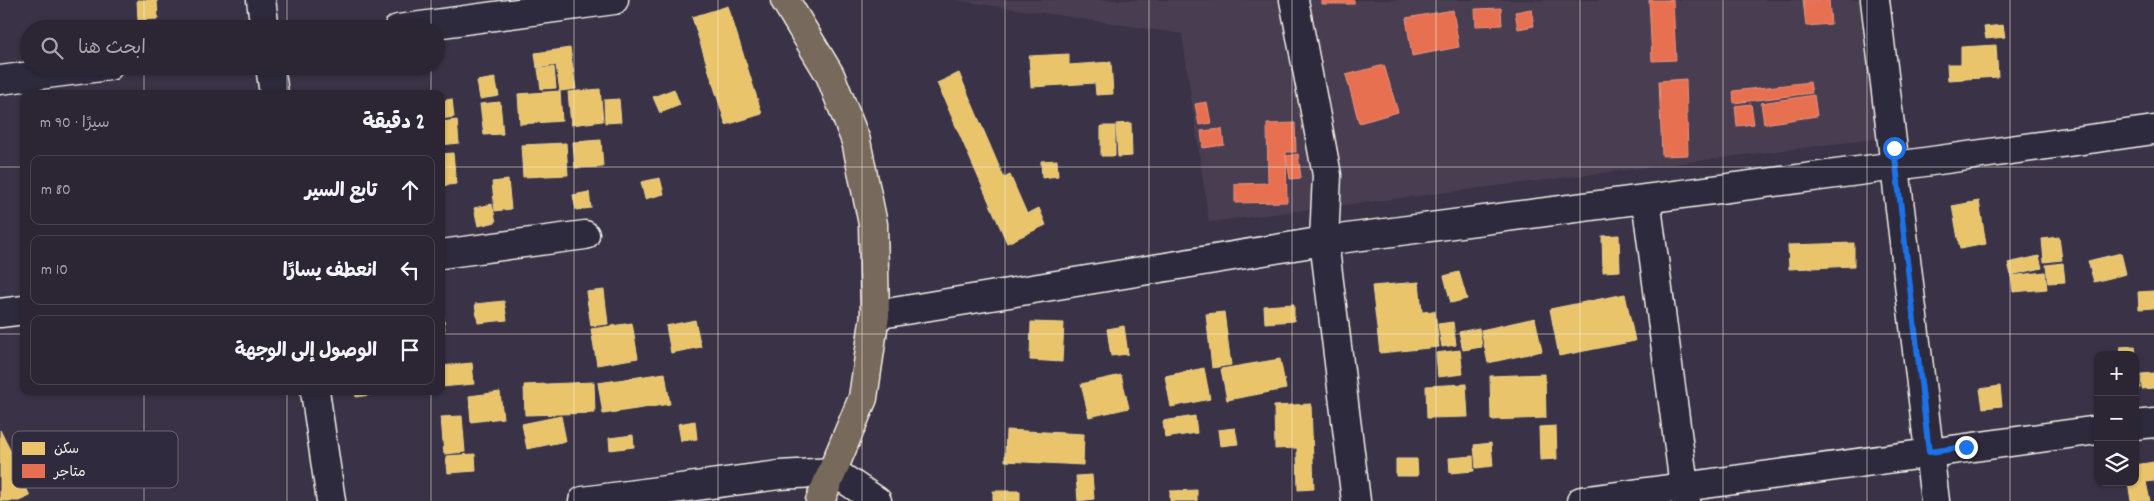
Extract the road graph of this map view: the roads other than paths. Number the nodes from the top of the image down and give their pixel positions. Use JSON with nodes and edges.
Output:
{"nodes":[{"id":1,"x":261,"y":0,"type":"edge"},
{"id":2,"x":614,"y":0,"type":"edge"},
{"id":3,"x":785,"y":0,"type":"edge"},
{"id":4,"x":1294,"y":0,"type":"edge"},
{"id":5,"x":1875,"y":0,"type":"edge"},
{"id":6,"x":264,"y":20,"type":"edge"},
{"id":7,"x":445,"y":23,"type":"edge"},
{"id":8,"x":39,"y":75,"type":"edge"},
{"id":9,"x":271,"y":75,"type":"edge"},
{"id":10,"x":0,"y":80,"type":"edge"},
{"id":11,"x":273,"y":90,"type":"edge"},
{"id":12,"x":2154,"y":130,"type":"edge"},
{"id":13,"x":1896,"y":166,"type":"junction"},
{"id":14,"x":1646,"y":200,"type":"junction"},
{"id":15,"x":585,"y":235,"type":"dead end"},
{"id":16,"x":1324,"y":241,"type":"junction"},
{"id":17,"x":445,"y":253,"type":"edge"},
{"id":18,"x":20,"y":310,"type":"edge"},
{"id":19,"x":0,"y":313,"type":"edge"},
{"id":20,"x":875,"y":315,"type":"junction"},
{"id":21,"x":315,"y":395,"type":"edge"},
{"id":22,"x":2154,"y":423,"type":"edge"},
{"id":23,"x":2139,"y":425,"type":"edge"},
{"id":24,"x":2094,"y":431,"type":"edge"},
{"id":25,"x":1929,"y":452,"type":"junction"},
{"id":26,"x":834,"y":472,"type":"junction"},
{"id":27,"x":1685,"y":494,"type":"edge"},
{"id":28,"x":331,"y":501,"type":"edge"},
{"id":29,"x":583,"y":501,"type":"edge"},
{"id":30,"x":820,"y":501,"type":"edge"},
{"id":31,"x":846,"y":501,"type":"edge"},
{"id":32,"x":877,"y":501,"type":"edge"},
{"id":33,"x":1356,"y":501,"type":"edge"},
{"id":34,"x":1581,"y":501,"type":"edge"},
{"id":35,"x":1935,"y":501,"type":"edge"}],
"edges":[{"from":1,"to":6,"type":"street"},
{"from":2,"to":7,"type":"street"},
{"from":3,"to":20,"type":"main road"},
{"from":4,"to":16,"type":"street"},
{"from":5,"to":13,"type":"street"},
{"from":8,"to":10,"type":"street"},
{"from":9,"to":11,"type":"street"},
{"from":12,"to":13,"type":"street"},
{"from":13,"to":14,"type":"street"},
{"from":13,"to":25,"type":"street"},
{"from":14,"to":16,"type":"street"},
{"from":14,"to":27,"type":"street"},
{"from":15,"to":17,"type":"street"},
{"from":16,"to":20,"type":"street"},
{"from":16,"to":33,"type":"street"},
{"from":18,"to":19,"type":"street"},
{"from":20,"to":26,"type":"main road"},
{"from":21,"to":28,"type":"street"},
{"from":22,"to":23,"type":"street"},
{"from":24,"to":25,"type":"street"},
{"from":25,"to":27,"type":"street"},
{"from":25,"to":35,"type":"street"},
{"from":26,"to":29,"type":"street"},
{"from":26,"to":30,"type":"main road"},
{"from":26,"to":31,"type":"street"},
{"from":26,"to":32,"type":"street"},
{"from":27,"to":34,"type":"street"}]}
